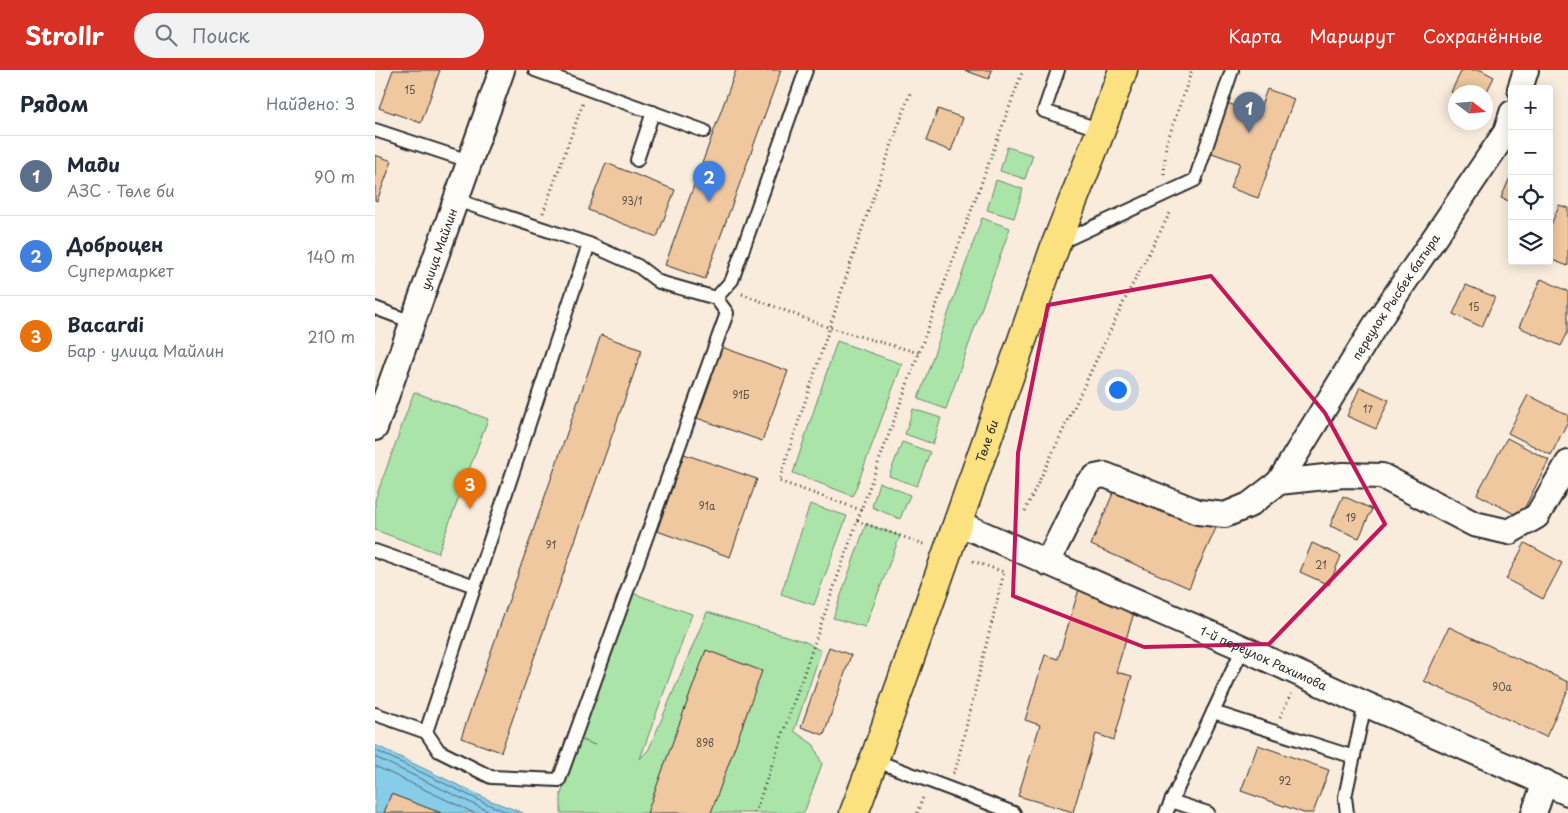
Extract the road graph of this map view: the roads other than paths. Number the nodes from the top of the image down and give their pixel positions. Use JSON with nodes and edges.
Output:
{"nodes":[{"id":1,"x":502,"y":70,"type":"edge"},
{"id":2,"x":535,"y":70,"type":"edge"},
{"id":3,"x":806,"y":70,"type":"edge"},
{"id":4,"x":1058,"y":70,"type":"edge"},
{"id":5,"x":1123,"y":70,"type":"edge"},
{"id":6,"x":1231,"y":70,"type":"edge"},
{"id":7,"x":1526,"y":70,"type":"edge"},
{"id":8,"x":1521,"y":85,"type":"edge"},
{"id":9,"x":653,"y":112,"type":"junction"},
{"id":10,"x":1508,"y":126,"type":"edge"},
{"id":11,"x":375,"y":130,"type":"edge"},
{"id":12,"x":1101,"y":130,"type":"junction"},
{"id":13,"x":704,"y":131,"type":"dead end"},
{"id":14,"x":637,"y":160,"type":"dead end"},
{"id":15,"x":469,"y":161,"type":"junction"},
{"id":16,"x":456,"y":200,"type":"junction"},
{"id":17,"x":589,"y":244,"type":"junction"},
{"id":18,"x":1057,"y":244,"type":"junction"},
{"id":19,"x":715,"y":298,"type":"junction"},
{"id":20,"x":375,"y":308,"type":"edge"},
{"id":21,"x":413,"y":322,"type":"junction"},
{"id":22,"x":375,"y":428,"type":"edge"},
{"id":23,"x":1568,"y":463,"type":"edge"},
{"id":24,"x":1279,"y":482,"type":"junction"},
{"id":25,"x":958,"y":523,"type":"junction"},
{"id":26,"x":375,"y":551,"type":"edge"},
{"id":27,"x":1047,"y":563,"type":"junction"},
{"id":28,"x":475,"y":586,"type":"junction"},
{"id":29,"x":1243,"y":648,"type":"junction"},
{"id":30,"x":1365,"y":704,"type":"junction"},
{"id":31,"x":1213,"y":712,"type":"junction"},
{"id":32,"x":375,"y":714,"type":"edge"},
{"id":33,"x":426,"y":732,"type":"junction"},
{"id":34,"x":1354,"y":756,"type":"junction"},
{"id":35,"x":874,"y":760,"type":"junction"},
{"id":36,"x":1545,"y":782,"type":"junction"},
{"id":37,"x":1568,"y":793,"type":"edge"},
{"id":38,"x":1171,"y":801,"type":"junction"},
{"id":39,"x":854,"y":813,"type":"edge"},
{"id":40,"x":1014,"y":813,"type":"edge"},
{"id":41,"x":1165,"y":813,"type":"edge"},
{"id":42,"x":1208,"y":813,"type":"edge"},
{"id":43,"x":1347,"y":813,"type":"edge"},
{"id":44,"x":1534,"y":813,"type":"edge"}],
"edges":[{"from":1,"to":15,"type":"street","name":"улица Майлин"},
{"from":2,"to":9,"type":"lane"},
{"from":3,"to":19,"type":"lane"},
{"from":4,"to":12,"type":"lane"},
{"from":5,"to":12,"type":"main road","name":"Төле би"},
{"from":6,"to":18,"type":"lane"},
{"from":7,"to":8,"type":"street"},
{"from":9,"to":13,"type":"lane"},
{"from":9,"to":14,"type":"lane"},
{"from":10,"to":24,"type":"street","name":"переулок Рысбек батыра"},
{"from":11,"to":15,"type":"lane"},
{"from":12,"to":18,"type":"main road","name":"Төле би"},
{"from":15,"to":16,"type":"street","name":"улица Майлин"},
{"from":16,"to":17,"type":"lane"},
{"from":16,"to":21,"type":"street","name":"улица Майлин"},
{"from":17,"to":19,"type":"lane"},
{"from":17,"to":28,"type":"lane"},
{"from":18,"to":25,"type":"main road","name":"Төле би"},
{"from":19,"to":33,"type":"lane"},
{"from":20,"to":21,"type":"lane"},
{"from":21,"to":22,"type":"street","name":"улица Майлин"},
{"from":23,"to":24,"type":"street"},
{"from":24,"to":27,"type":"street","name":"переулок Рысбек батыра"},
{"from":25,"to":27,"type":"street","name":"1-й переулок Рахимова"},
{"from":25,"to":35,"type":"main road","name":"Төле би"},
{"from":26,"to":28,"type":"lane"},
{"from":27,"to":29,"type":"street","name":"1-й переулок Рахимова"},
{"from":28,"to":33,"type":"lane"},
{"from":29,"to":30,"type":"street","name":"1-й переулок Рахимова"},
{"from":29,"to":31,"type":"lane"},
{"from":30,"to":34,"type":"lane"},
{"from":30,"to":36,"type":"street","name":"1-й переулок Рахимова"},
{"from":31,"to":34,"type":"lane"},
{"from":31,"to":38,"type":"lane"},
{"from":32,"to":33,"type":"lane"},
{"from":34,"to":43,"type":"lane"},
{"from":35,"to":39,"type":"main road","name":"Төле би"},
{"from":35,"to":40,"type":"lane"},
{"from":36,"to":37,"type":"street","name":"1-й переулок Рахимова"},
{"from":36,"to":44,"type":"street"},
{"from":38,"to":41,"type":"lane"},
{"from":38,"to":42,"type":"lane"}]}
